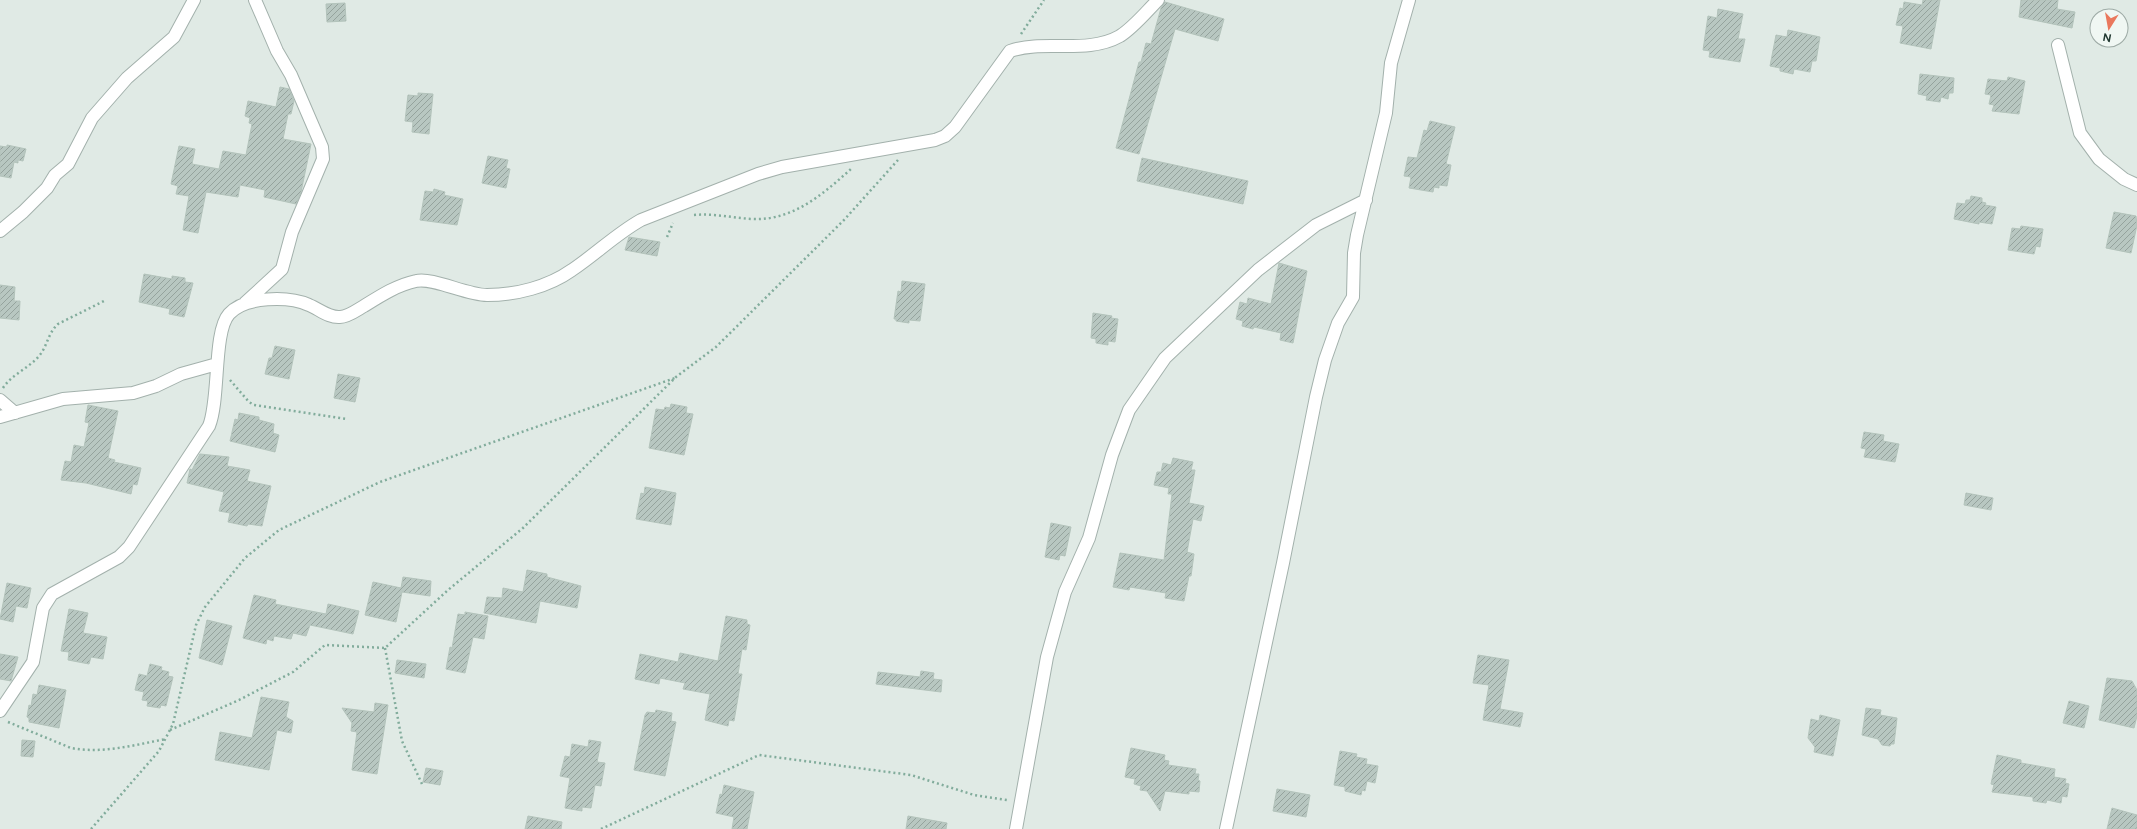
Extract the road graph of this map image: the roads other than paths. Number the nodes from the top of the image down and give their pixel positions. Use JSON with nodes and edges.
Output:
{"nodes":[{"id":1,"x":194,"y":0,"type":"edge"},
{"id":2,"x":255,"y":0,"type":"edge"},
{"id":3,"x":1158,"y":0,"type":"edge"},
{"id":4,"x":1409,"y":0,"type":"edge"},
{"id":5,"x":2058,"y":45,"type":"dead end"},
{"id":6,"x":2137,"y":185,"type":"edge"},
{"id":7,"x":1366,"y":200,"type":"junction"},
{"id":8,"x":0,"y":231,"type":"edge"},
{"id":9,"x":245,"y":303,"type":"junction"},
{"id":10,"x":217,"y":364,"type":"junction"},
{"id":11,"x":0,"y":400,"type":"edge"},
{"id":12,"x":15,"y":413,"type":"junction"},
{"id":13,"x":0,"y":417,"type":"edge"},
{"id":14,"x":0,"y":711,"type":"edge"},
{"id":15,"x":1016,"y":829,"type":"edge"},
{"id":16,"x":1226,"y":829,"type":"edge"}],
"edges":[{"from":1,"to":8,"type":"street"},
{"from":2,"to":9,"type":"street"},
{"from":3,"to":9,"type":"street"},
{"from":4,"to":7,"type":"street"},
{"from":5,"to":6,"type":"street"},
{"from":7,"to":15,"type":"street"},
{"from":7,"to":16,"type":"street"},
{"from":9,"to":10,"type":"street"},
{"from":10,"to":12,"type":"street"},
{"from":10,"to":14,"type":"street"},
{"from":11,"to":12,"type":"street"},
{"from":12,"to":13,"type":"street"}]}
